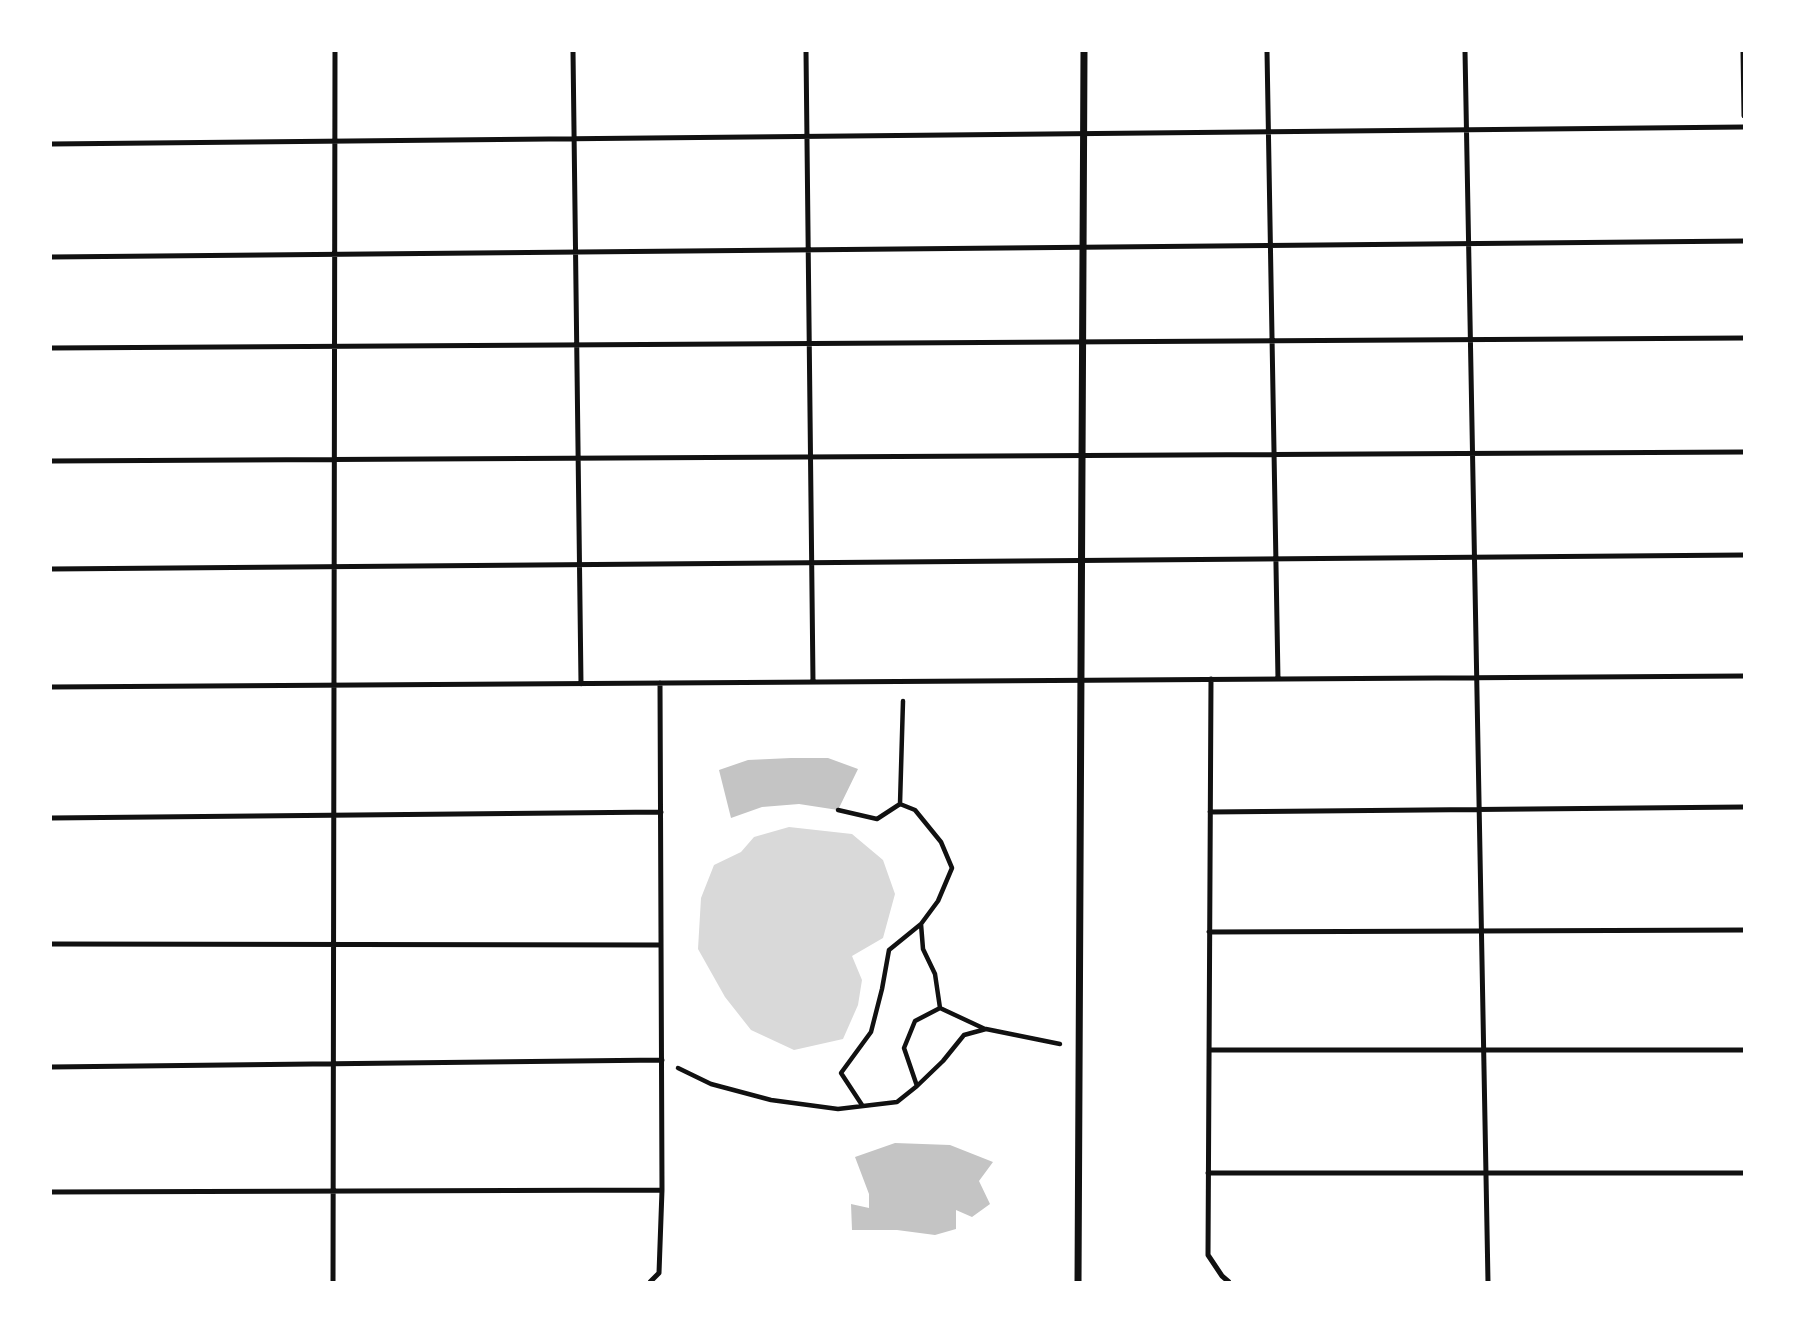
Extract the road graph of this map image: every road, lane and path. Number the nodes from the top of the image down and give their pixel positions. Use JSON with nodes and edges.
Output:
{"nodes":[{"id":1,"x":335,"y":51,"type":"edge"},
{"id":2,"x":573,"y":51,"type":"edge"},
{"id":3,"x":806,"y":51,"type":"edge"},
{"id":4,"x":1084,"y":51,"type":"edge"},
{"id":5,"x":1267,"y":51,"type":"edge"},
{"id":6,"x":1465,"y":51,"type":"edge"},
{"id":7,"x":1743,"y":51,"type":"edge"},
{"id":8,"x":1744,"y":116,"type":"edge"},
{"id":9,"x":1744,"y":127,"type":"edge"},
{"id":10,"x":1466,"y":130,"type":"junction"},
{"id":11,"x":1269,"y":132,"type":"junction"},
{"id":12,"x":1083,"y":134,"type":"junction"},
{"id":13,"x":807,"y":136,"type":"junction"},
{"id":14,"x":575,"y":139,"type":"junction"},
{"id":15,"x":335,"y":141,"type":"junction"},
{"id":16,"x":51,"y":144,"type":"edge"},
{"id":17,"x":1744,"y":241,"type":"edge"},
{"id":18,"x":1469,"y":244,"type":"junction"},
{"id":19,"x":1271,"y":246,"type":"junction"},
{"id":20,"x":1083,"y":247,"type":"junction"},
{"id":21,"x":808,"y":250,"type":"junction"},
{"id":22,"x":576,"y":251,"type":"junction"},
{"id":23,"x":335,"y":254,"type":"junction"},
{"id":24,"x":51,"y":257,"type":"edge"},
{"id":25,"x":1744,"y":338,"type":"edge"},
{"id":26,"x":1470,"y":339,"type":"junction"},
{"id":27,"x":1272,"y":341,"type":"junction"},
{"id":28,"x":1082,"y":342,"type":"junction"},
{"id":29,"x":809,"y":344,"type":"junction"},
{"id":30,"x":577,"y":345,"type":"junction"},
{"id":31,"x":335,"y":346,"type":"junction"},
{"id":32,"x":51,"y":348,"type":"edge"},
{"id":33,"x":1744,"y":452,"type":"edge"},
{"id":34,"x":1472,"y":453,"type":"junction"},
{"id":35,"x":1274,"y":454,"type":"junction"},
{"id":36,"x":1082,"y":455,"type":"junction"},
{"id":37,"x":810,"y":457,"type":"junction"},
{"id":38,"x":579,"y":458,"type":"junction"},
{"id":39,"x":335,"y":460,"type":"junction"},
{"id":40,"x":51,"y":461,"type":"edge"},
{"id":41,"x":1744,"y":555,"type":"edge"},
{"id":42,"x":1474,"y":558,"type":"junction"},
{"id":43,"x":1276,"y":559,"type":"junction"},
{"id":44,"x":1081,"y":560,"type":"junction"},
{"id":45,"x":812,"y":562,"type":"junction"},
{"id":46,"x":580,"y":565,"type":"junction"},
{"id":47,"x":334,"y":566,"type":"junction"},
{"id":48,"x":51,"y":569,"type":"edge"},
{"id":49,"x":1744,"y":676,"type":"edge"},
{"id":50,"x":1477,"y":677,"type":"junction"},
{"id":51,"x":1211,"y":679,"type":"junction"},
{"id":52,"x":1278,"y":679,"type":"junction"},
{"id":53,"x":1080,"y":680,"type":"junction"},
{"id":54,"x":904,"y":681,"type":"junction"},
{"id":55,"x":813,"y":682,"type":"junction"},
{"id":56,"x":660,"y":683,"type":"junction"},
{"id":57,"x":581,"y":684,"type":"junction"},
{"id":58,"x":334,"y":685,"type":"junction"},
{"id":59,"x":51,"y":687,"type":"edge"},
{"id":60,"x":900,"y":804,"type":"junction"},
{"id":61,"x":1744,"y":807,"type":"edge"},
{"id":62,"x":838,"y":810,"type":"dead end"},
{"id":63,"x":1479,"y":810,"type":"junction"},
{"id":64,"x":661,"y":812,"type":"junction"},
{"id":65,"x":1210,"y":812,"type":"junction"},
{"id":66,"x":334,"y":816,"type":"junction"},
{"id":67,"x":51,"y":818,"type":"edge"},
{"id":68,"x":921,"y":924,"type":"junction"},
{"id":69,"x":1744,"y":930,"type":"edge"},
{"id":70,"x":1481,"y":931,"type":"junction"},
{"id":71,"x":1209,"y":932,"type":"junction"},
{"id":72,"x":51,"y":944,"type":"edge"},
{"id":73,"x":334,"y":945,"type":"junction"},
{"id":74,"x":661,"y":945,"type":"junction"},
{"id":75,"x":940,"y":1008,"type":"junction"},
{"id":76,"x":986,"y":1029,"type":"junction"},
{"id":77,"x":1079,"y":1046,"type":"junction"},
{"id":78,"x":1209,"y":1050,"type":"junction"},
{"id":79,"x":1484,"y":1050,"type":"junction"},
{"id":80,"x":1744,"y":1050,"type":"edge"},
{"id":81,"x":662,"y":1060,"type":"junction"},
{"id":82,"x":333,"y":1064,"type":"junction"},
{"id":83,"x":51,"y":1067,"type":"edge"},
{"id":84,"x":917,"y":1086,"type":"junction"},
{"id":85,"x":862,"y":1105,"type":"junction"},
{"id":86,"x":1208,"y":1173,"type":"junction"},
{"id":87,"x":1486,"y":1173,"type":"junction"},
{"id":88,"x":1744,"y":1173,"type":"edge"},
{"id":89,"x":662,"y":1190,"type":"junction"},
{"id":90,"x":333,"y":1191,"type":"junction"},
{"id":91,"x":51,"y":1192,"type":"edge"},
{"id":92,"x":333,"y":1282,"type":"edge"},
{"id":93,"x":650,"y":1282,"type":"edge"},
{"id":94,"x":1077,"y":1282,"type":"edge"},
{"id":95,"x":1229,"y":1282,"type":"edge"},
{"id":96,"x":1488,"y":1282,"type":"edge"}],
"edges":[{"from":1,"to":15,"type":"lane"},
{"from":2,"to":14,"type":"lane"},
{"from":3,"to":13,"type":"lane"},
{"from":4,"to":12,"type":"street"},
{"from":5,"to":11,"type":"lane"},
{"from":6,"to":10,"type":"lane"},
{"from":7,"to":8,"type":"lane"},
{"from":9,"to":10,"type":"lane"},
{"from":10,"to":11,"type":"lane"},
{"from":10,"to":18,"type":"lane"},
{"from":11,"to":12,"type":"lane"},
{"from":11,"to":19,"type":"lane"},
{"from":12,"to":13,"type":"lane"},
{"from":12,"to":20,"type":"street"},
{"from":13,"to":14,"type":"lane"},
{"from":13,"to":21,"type":"lane"},
{"from":14,"to":15,"type":"lane"},
{"from":14,"to":22,"type":"lane"},
{"from":15,"to":16,"type":"lane"},
{"from":15,"to":23,"type":"lane"},
{"from":17,"to":18,"type":"lane"},
{"from":18,"to":19,"type":"lane"},
{"from":18,"to":26,"type":"lane"},
{"from":19,"to":20,"type":"lane"},
{"from":19,"to":27,"type":"lane"},
{"from":20,"to":21,"type":"lane"},
{"from":20,"to":28,"type":"street"},
{"from":21,"to":22,"type":"lane"},
{"from":21,"to":29,"type":"lane"},
{"from":22,"to":23,"type":"lane"},
{"from":22,"to":30,"type":"lane"},
{"from":23,"to":24,"type":"lane"},
{"from":23,"to":31,"type":"lane"},
{"from":25,"to":26,"type":"lane"},
{"from":26,"to":27,"type":"lane"},
{"from":26,"to":34,"type":"lane"},
{"from":27,"to":28,"type":"lane"},
{"from":27,"to":35,"type":"lane"},
{"from":28,"to":29,"type":"lane"},
{"from":28,"to":36,"type":"street"},
{"from":29,"to":30,"type":"lane"},
{"from":29,"to":37,"type":"lane"},
{"from":30,"to":31,"type":"lane"},
{"from":30,"to":38,"type":"lane"},
{"from":31,"to":32,"type":"lane"},
{"from":31,"to":39,"type":"lane"},
{"from":33,"to":34,"type":"lane"},
{"from":34,"to":35,"type":"lane"},
{"from":34,"to":42,"type":"lane"},
{"from":35,"to":36,"type":"lane"},
{"from":35,"to":43,"type":"lane"},
{"from":36,"to":37,"type":"lane"},
{"from":36,"to":44,"type":"street"},
{"from":37,"to":38,"type":"lane"},
{"from":37,"to":45,"type":"lane"},
{"from":38,"to":39,"type":"lane"},
{"from":38,"to":46,"type":"lane"},
{"from":39,"to":40,"type":"lane"},
{"from":39,"to":47,"type":"lane"},
{"from":41,"to":42,"type":"lane"},
{"from":42,"to":43,"type":"lane"},
{"from":42,"to":50,"type":"lane"},
{"from":43,"to":44,"type":"lane"},
{"from":43,"to":52,"type":"lane"},
{"from":44,"to":45,"type":"lane"},
{"from":44,"to":53,"type":"street"},
{"from":45,"to":46,"type":"lane"},
{"from":45,"to":55,"type":"lane"},
{"from":46,"to":47,"type":"lane"},
{"from":46,"to":57,"type":"lane"},
{"from":47,"to":48,"type":"lane"},
{"from":47,"to":58,"type":"lane"},
{"from":49,"to":50,"type":"lane"},
{"from":50,"to":52,"type":"lane"},
{"from":50,"to":63,"type":"lane"},
{"from":51,"to":52,"type":"lane"},
{"from":51,"to":53,"type":"lane"},
{"from":51,"to":65,"type":"lane"},
{"from":53,"to":54,"type":"lane"},
{"from":53,"to":77,"type":"street"},
{"from":54,"to":55,"type":"lane"},
{"from":54,"to":60,"type":"path"},
{"from":55,"to":56,"type":"lane"},
{"from":56,"to":57,"type":"lane"},
{"from":56,"to":64,"type":"lane"},
{"from":57,"to":58,"type":"lane"},
{"from":58,"to":59,"type":"lane"},
{"from":58,"to":66,"type":"lane"},
{"from":60,"to":62,"type":"path"},
{"from":60,"to":68,"type":"path"},
{"from":61,"to":63,"type":"lane"},
{"from":63,"to":65,"type":"lane"},
{"from":63,"to":70,"type":"lane"},
{"from":64,"to":66,"type":"lane"},
{"from":64,"to":74,"type":"lane"},
{"from":65,"to":71,"type":"lane"},
{"from":66,"to":67,"type":"lane"},
{"from":66,"to":73,"type":"lane"},
{"from":68,"to":75,"type":"path"},
{"from":68,"to":85,"type":"path"},
{"from":69,"to":70,"type":"lane"},
{"from":70,"to":71,"type":"lane"},
{"from":70,"to":79,"type":"lane"},
{"from":71,"to":78,"type":"lane"},
{"from":72,"to":73,"type":"lane"},
{"from":73,"to":74,"type":"lane"},
{"from":73,"to":82,"type":"lane"},
{"from":74,"to":81,"type":"lane"},
{"from":75,"to":76,"type":"path"},
{"from":75,"to":84,"type":"path"},
{"from":76,"to":77,"type":"path"},
{"from":76,"to":84,"type":"path"},
{"from":77,"to":94,"type":"street"},
{"from":78,"to":79,"type":"lane"},
{"from":78,"to":86,"type":"lane"},
{"from":79,"to":80,"type":"lane"},
{"from":79,"to":87,"type":"lane"},
{"from":81,"to":82,"type":"lane"},
{"from":81,"to":85,"type":"path"},
{"from":81,"to":89,"type":"lane"},
{"from":82,"to":83,"type":"lane"},
{"from":82,"to":90,"type":"lane"},
{"from":84,"to":85,"type":"path"},
{"from":86,"to":87,"type":"lane"},
{"from":86,"to":95,"type":"lane"},
{"from":87,"to":88,"type":"lane"},
{"from":87,"to":96,"type":"lane"},
{"from":89,"to":90,"type":"lane"},
{"from":89,"to":93,"type":"lane"},
{"from":90,"to":91,"type":"lane"},
{"from":90,"to":92,"type":"lane"}]}
